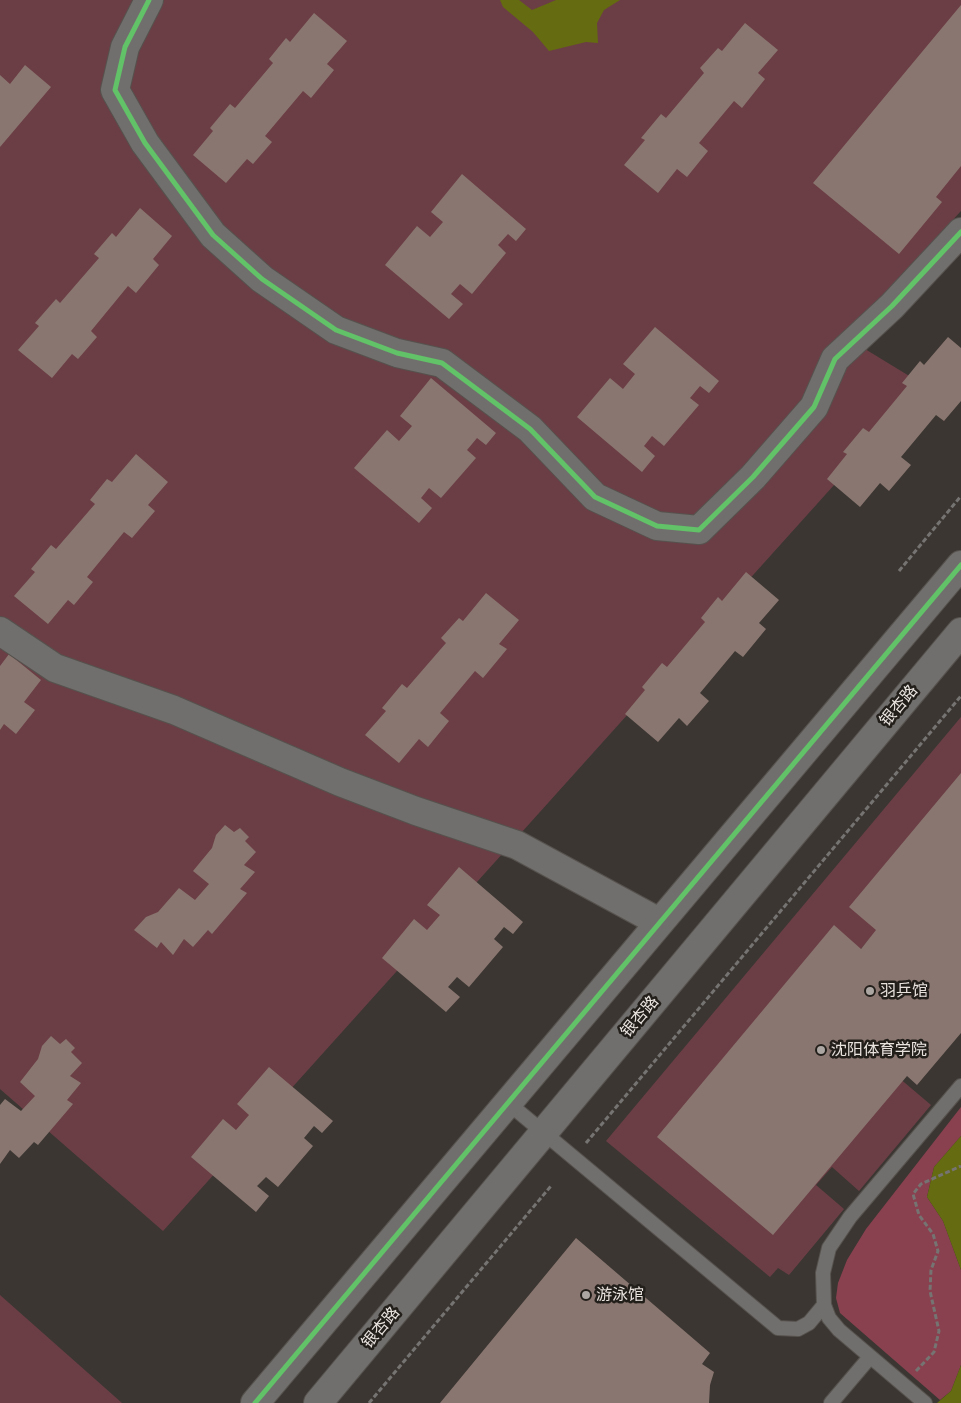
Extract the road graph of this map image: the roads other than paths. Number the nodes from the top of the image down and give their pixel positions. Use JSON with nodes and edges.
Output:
{"nodes":[{"id":1,"x":149,"y":0,"type":"edge"},
{"id":2,"x":961,"y":232,"type":"edge"},
{"id":3,"x":961,"y":565,"type":"edge"},
{"id":4,"x":0,"y":631,"type":"edge"},
{"id":5,"x":961,"y":632,"type":"edge"},
{"id":6,"x":659,"y":922,"type":"junction"},
{"id":7,"x":961,"y":1086,"type":"edge"},
{"id":8,"x":507,"y":1102,"type":"junction"},
{"id":9,"x":544,"y":1133,"type":"junction"},
{"id":10,"x":824,"y":1305,"type":"junction"},
{"id":11,"x":870,"y":1357,"type":"junction"},
{"id":12,"x":922,"y":1400,"type":"edge"},
{"id":13,"x":255,"y":1403,"type":"edge"},
{"id":14,"x":318,"y":1403,"type":"edge"},
{"id":15,"x":831,"y":1403,"type":"edge"}],
"edges":[{"from":1,"to":2,"type":"street"},
{"from":3,"to":6,"type":"street"},
{"from":4,"to":6,"type":"street"},
{"from":5,"to":9,"type":"street","name":"银杏路"},
{"from":6,"to":8,"type":"street"},
{"from":7,"to":10,"type":"lane"},
{"from":8,"to":9,"type":"lane"},
{"from":8,"to":13,"type":"street"},
{"from":9,"to":10,"type":"lane"},
{"from":9,"to":14,"type":"street","name":"银杏路"},
{"from":10,"to":11,"type":"lane"},
{"from":11,"to":12,"type":"lane"},
{"from":11,"to":15,"type":"lane"}]}
